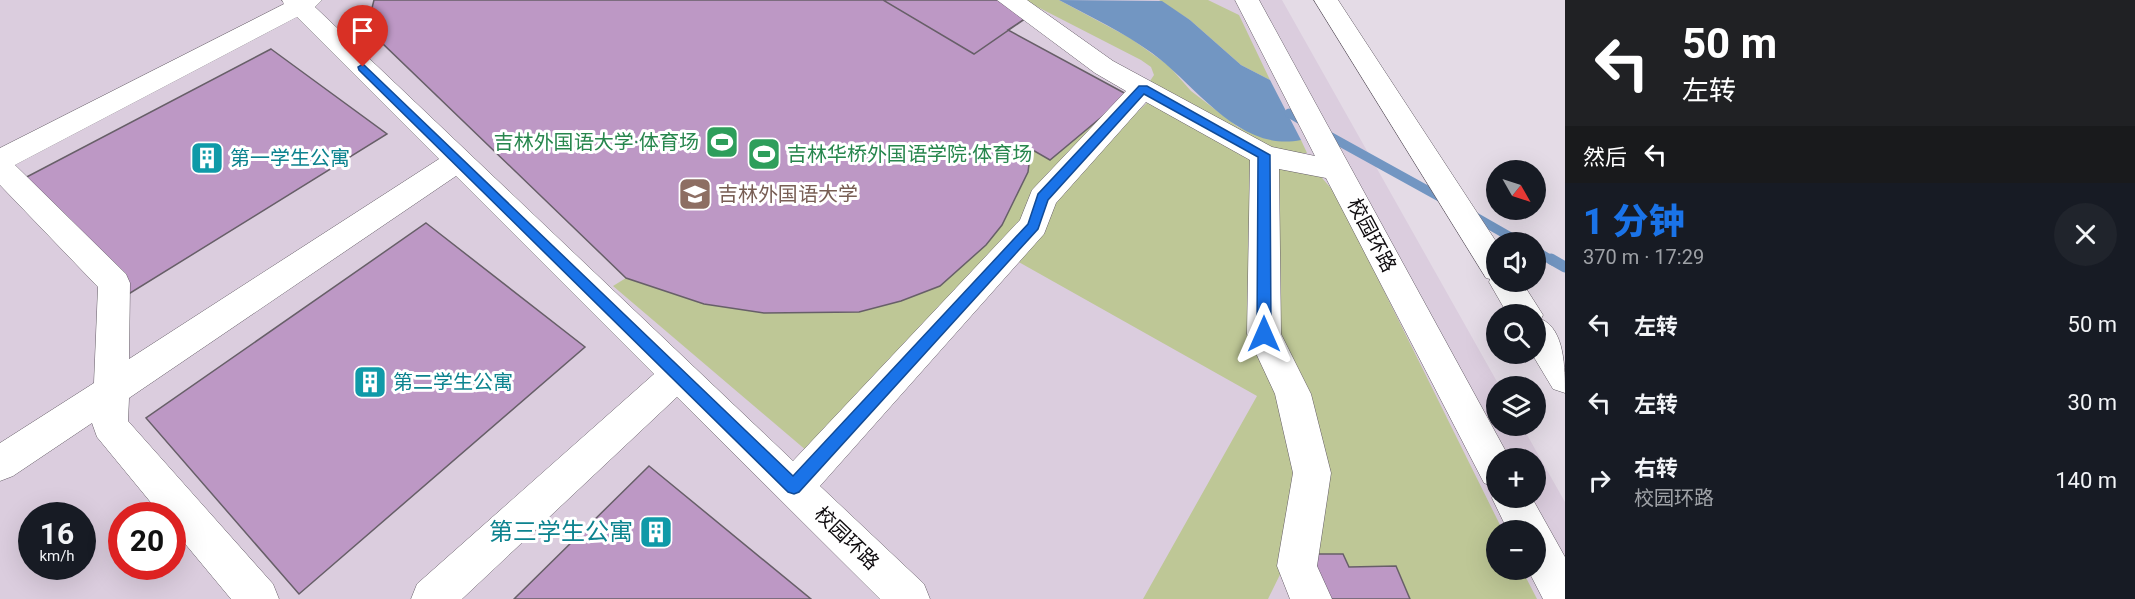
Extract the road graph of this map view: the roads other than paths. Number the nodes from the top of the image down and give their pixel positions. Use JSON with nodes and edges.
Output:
{"nodes":[{"id":1,"x":1009,"y":0,"type":"edge"},
{"id":2,"x":1222,"y":0,"type":"edge"},
{"id":3,"x":1326,"y":0,"type":"edge"},
{"id":4,"x":301,"y":2,"type":"edge"},
{"id":5,"x":1250,"y":7,"type":"edge"},
{"id":6,"x":1143,"y":89,"type":"junction"},
{"id":7,"x":1264,"y":155,"type":"junction"},
{"id":8,"x":1330,"y":157,"type":"junction"},
{"id":9,"x":0,"y":160,"type":"edge"},
{"id":10,"x":458,"y":160,"type":"junction"},
{"id":11,"x":0,"y":167,"type":"edge"},
{"id":12,"x":1486,"y":253,"type":"edge"},
{"id":13,"x":1546,"y":346,"type":"edge"},
{"id":14,"x":678,"y":374,"type":"junction"},
{"id":15,"x":1565,"y":378,"type":"edge"},
{"id":16,"x":112,"y":390,"type":"junction"},
{"id":17,"x":1486,"y":450,"type":"edge"},
{"id":18,"x":0,"y":464,"type":"edge"},
{"id":19,"x":794,"y":487,"type":"junction"},
{"id":20,"x":1546,"y":563,"type":"edge"},
{"id":21,"x":258,"y":599,"type":"edge"},
{"id":22,"x":432,"y":599,"type":"edge"},
{"id":23,"x":909,"y":599,"type":"edge"},
{"id":24,"x":1311,"y":599,"type":"edge"},
{"id":25,"x":1565,"y":599,"type":"edge"}],
"edges":[{"from":1,"to":6,"type":"street"},
{"from":2,"to":5,"type":"street"},
{"from":3,"to":12,"type":"street"},
{"from":4,"to":9,"type":"street"},
{"from":4,"to":10,"type":"street","name":"校园环路"},
{"from":5,"to":8,"type":"street","name":"校园环路"},
{"from":6,"to":7,"type":"street"},
{"from":6,"to":19,"type":"street"},
{"from":7,"to":8,"type":"street"},
{"from":7,"to":24,"type":"street"},
{"from":8,"to":17,"type":"street","name":"校园环路"},
{"from":10,"to":14,"type":"street","name":"校园环路"},
{"from":10,"to":16,"type":"street"},
{"from":11,"to":16,"type":"street"},
{"from":13,"to":15,"type":"street"},
{"from":14,"to":19,"type":"street","name":"校园环路"},
{"from":14,"to":22,"type":"street"},
{"from":16,"to":18,"type":"street"},
{"from":16,"to":21,"type":"street"},
{"from":19,"to":23,"type":"street","name":"校园环路"},
{"from":20,"to":25,"type":"street"}]}
